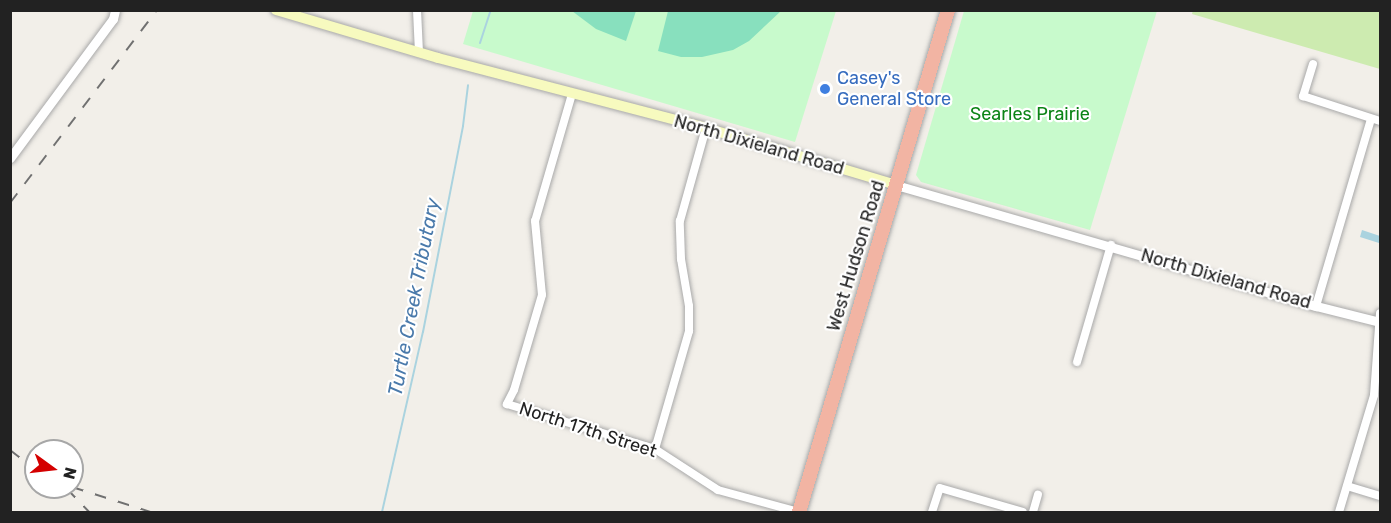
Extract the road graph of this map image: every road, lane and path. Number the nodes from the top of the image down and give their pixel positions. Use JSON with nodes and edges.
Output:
{"nodes":[{"id":1,"x":115,"y":10,"type":"edge"},
{"id":2,"x":276,"y":10,"type":"edge"},
{"id":3,"x":417,"y":10,"type":"edge"},
{"id":4,"x":948,"y":10,"type":"edge"},
{"id":5,"x":419,"y":52,"type":"junction"},
{"id":6,"x":1312,"y":64,"type":"dead end"},
{"id":7,"x":572,"y":94,"type":"junction"},
{"id":8,"x":1371,"y":119,"type":"junction"},
{"id":9,"x":1380,"y":121,"type":"edge"},
{"id":10,"x":706,"y":128,"type":"junction"},
{"id":11,"x":10,"y":158,"type":"edge"},
{"id":12,"x":896,"y":184,"type":"junction"},
{"id":13,"x":1111,"y":245,"type":"junction"},
{"id":14,"x":1316,"y":306,"type":"junction"},
{"id":15,"x":1380,"y":319,"type":"edge"},
{"id":16,"x":1077,"y":362,"type":"dead end"},
{"id":17,"x":1377,"y":396,"type":"edge"},
{"id":18,"x":655,"y":449,"type":"junction"},
{"id":19,"x":1347,"y":486,"type":"junction"},
{"id":20,"x":1038,"y":495,"type":"dead end"},
{"id":21,"x":1380,"y":496,"type":"edge"},
{"id":22,"x":799,"y":512,"type":"edge"},
{"id":23,"x":932,"y":513,"type":"edge"},
{"id":24,"x":1023,"y":513,"type":"edge"},
{"id":25,"x":1033,"y":513,"type":"edge"},
{"id":26,"x":1339,"y":513,"type":"edge"}],
"edges":[{"from":1,"to":11,"type":"street"},
{"from":2,"to":5,"type":"main road","name":"North Dixieland Road"},
{"from":3,"to":5,"type":"street"},
{"from":4,"to":12,"type":"highway","name":"West Hudson Road"},
{"from":5,"to":7,"type":"main road","name":"North Dixieland Road"},
{"from":6,"to":8,"type":"street"},
{"from":7,"to":10,"type":"main road","name":"North Dixieland Road"},
{"from":7,"to":18,"type":"street","name":"North 17th Street"},
{"from":8,"to":9,"type":"street"},
{"from":8,"to":14,"type":"street"},
{"from":10,"to":12,"type":"main road","name":"North Dixieland Road"},
{"from":10,"to":18,"type":"street"},
{"from":12,"to":13,"type":"street","name":"North Dixieland Road"},
{"from":12,"to":22,"type":"highway","name":"West Hudson Road"},
{"from":13,"to":14,"type":"street","name":"North Dixieland Road"},
{"from":13,"to":16,"type":"street"},
{"from":14,"to":15,"type":"street","name":"North Dixieland Road"},
{"from":15,"to":17,"type":"street"},
{"from":17,"to":19,"type":"street"},
{"from":18,"to":22,"type":"street","name":"North 17th Street"},
{"from":19,"to":21,"type":"street"},
{"from":19,"to":26,"type":"street"},
{"from":20,"to":25,"type":"street"},
{"from":23,"to":24,"type":"street"}]}
